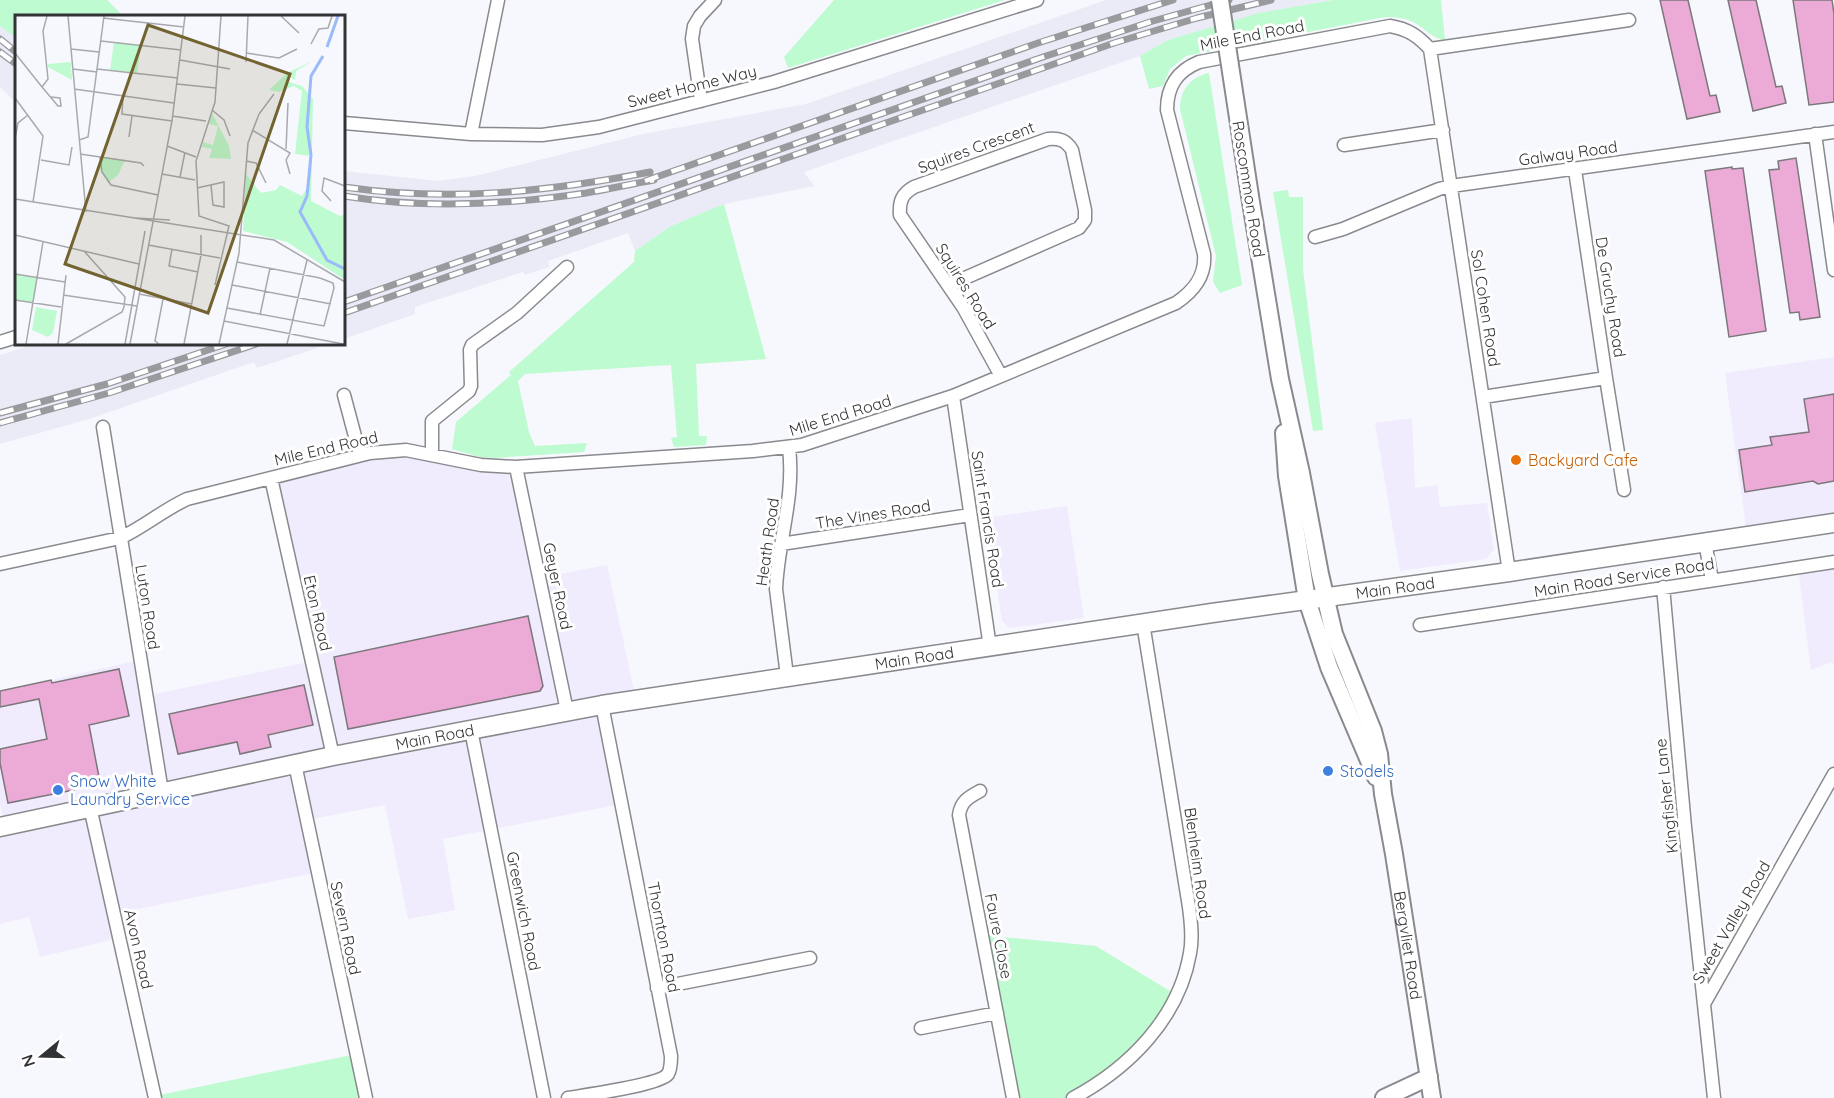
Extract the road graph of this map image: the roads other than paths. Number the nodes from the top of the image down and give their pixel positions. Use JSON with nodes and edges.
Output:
{"nodes":[{"id":1,"x":498,"y":0,"type":"edge"},
{"id":2,"x":715,"y":0,"type":"edge"},
{"id":3,"x":1037,"y":0,"type":"edge"},
{"id":4,"x":1220,"y":0,"type":"edge"},
{"id":5,"x":1629,"y":20,"type":"dead end"},
{"id":6,"x":1431,"y":49,"type":"junction"},
{"id":7,"x":701,"y":101,"type":"junction"},
{"id":8,"x":345,"y":123,"type":"edge"},
{"id":9,"x":1443,"y":130,"type":"junction"},
{"id":10,"x":1834,"y":132,"type":"edge"},
{"id":11,"x":471,"y":134,"type":"junction"},
{"id":12,"x":1815,"y":134,"type":"junction"},
{"id":13,"x":1344,"y":145,"type":"dead end"},
{"id":14,"x":1575,"y":170,"type":"junction"},
{"id":15,"x":1451,"y":186,"type":"junction"},
{"id":16,"x":900,"y":215,"type":"joint"},
{"id":17,"x":1315,"y":237,"type":"dead end"},
{"id":18,"x":567,"y":267,"type":"dead end"},
{"id":19,"x":1834,"y":270,"type":"edge"},
{"id":20,"x":949,"y":285,"type":"junction"},
{"id":21,"x":15,"y":337,"type":"edge"},
{"id":22,"x":0,"y":342,"type":"edge"},
{"id":23,"x":1001,"y":376,"type":"junction"},
{"id":24,"x":1606,"y":378,"type":"junction"},
{"id":25,"x":1280,"y":379,"type":"junction"},
{"id":26,"x":345,"y":395,"type":"dead end"},
{"id":27,"x":953,"y":396,"type":"junction"},
{"id":28,"x":1483,"y":397,"type":"junction"},
{"id":29,"x":103,"y":427,"type":"dead end"},
{"id":30,"x":789,"y":448,"type":"junction"},
{"id":31,"x":360,"y":455,"type":"junction"},
{"id":32,"x":432,"y":455,"type":"junction"},
{"id":33,"x":516,"y":467,"type":"junction"},
{"id":34,"x":271,"y":478,"type":"junction"},
{"id":35,"x":1624,"y":490,"type":"dead end"},
{"id":36,"x":970,"y":516,"type":"junction"},
{"id":37,"x":1834,"y":523,"type":"edge"},
{"id":38,"x":120,"y":538,"type":"junction"},
{"id":39,"x":1705,"y":542,"type":"junction"},
{"id":40,"x":781,"y":544,"type":"junction"},
{"id":41,"x":1834,"y":562,"type":"edge"},
{"id":42,"x":0,"y":564,"type":"edge"},
{"id":43,"x":1509,"y":572,"type":"junction"},
{"id":44,"x":1712,"y":580,"type":"junction"},
{"id":45,"x":1663,"y":587,"type":"junction"},
{"id":46,"x":1325,"y":597,"type":"junction"},
{"id":47,"x":1307,"y":600,"type":"junction"},
{"id":48,"x":1143,"y":623,"type":"junction"},
{"id":49,"x":1420,"y":625,"type":"dead end"},
{"id":50,"x":990,"y":647,"type":"junction"},
{"id":51,"x":787,"y":676,"type":"junction"},
{"id":52,"x":602,"y":705,"type":"junction"},
{"id":53,"x":567,"y":711,"type":"junction"},
{"id":54,"x":471,"y":730,"type":"junction"},
{"id":55,"x":333,"y":756,"type":"junction"},
{"id":56,"x":295,"y":764,"type":"junction"},
{"id":57,"x":1834,"y":774,"type":"edge"},
{"id":58,"x":980,"y":790,"type":"dead end"},
{"id":59,"x":162,"y":792,"type":"junction"},
{"id":60,"x":1383,"y":794,"type":"junction"},
{"id":61,"x":90,"y":807,"type":"junction"},
{"id":62,"x":0,"y":826,"type":"edge"},
{"id":63,"x":810,"y":958,"type":"dead end"},
{"id":64,"x":657,"y":988,"type":"junction"},
{"id":65,"x":1705,"y":1002,"type":"junction"},
{"id":66,"x":997,"y":1013,"type":"junction"},
{"id":67,"x":921,"y":1028,"type":"dead end"},
{"id":68,"x":1429,"y":1077,"type":"junction"},
{"id":69,"x":155,"y":1098,"type":"edge"},
{"id":70,"x":366,"y":1098,"type":"edge"},
{"id":71,"x":544,"y":1098,"type":"edge"},
{"id":72,"x":568,"y":1098,"type":"edge"},
{"id":73,"x":1013,"y":1098,"type":"edge"},
{"id":74,"x":1073,"y":1098,"type":"edge"},
{"id":75,"x":1384,"y":1098,"type":"edge"},
{"id":76,"x":1432,"y":1098,"type":"edge"},
{"id":77,"x":1714,"y":1098,"type":"edge"}],
"edges":[{"from":1,"to":11,"type":"street"},
{"from":2,"to":7,"type":"street"},
{"from":3,"to":7,"type":"street","name":"Sweet Home Way"},
{"from":4,"to":25,"type":"street","name":"Roscommon Road","bridge":true},
{"from":5,"to":6,"type":"street"},
{"from":6,"to":9,"type":"street","name":"Sol Cohen Road"},
{"from":6,"to":23,"type":"street","name":"Mile End Road"},
{"from":7,"to":11,"type":"street","name":"Sweet Home Way"},
{"from":8,"to":11,"type":"street","name":"Sweet Home Way"},
{"from":9,"to":13,"type":"street"},
{"from":9,"to":15,"type":"street","name":"Sol Cohen Road"},
{"from":10,"to":12,"type":"street","name":"Galway Road"},
{"from":12,"to":14,"type":"street","name":"Galway Road"},
{"from":12,"to":19,"type":"street"},
{"from":14,"to":15,"type":"street","name":"Galway Road"},
{"from":14,"to":24,"type":"street","name":"De Gruchy Road"},
{"from":15,"to":17,"type":"street","name":"Galway Road"},
{"from":15,"to":28,"type":"street","name":"Sol Cohen Road"},
{"from":16,"to":20,"type":"street","name":"Squires Road"},
{"from":16,"to":20,"type":"street","name":"Squires Crescent"},
{"from":18,"to":32,"type":"street"},
{"from":20,"to":23,"type":"street","name":"Squires Road"},
{"from":21,"to":22,"type":"street"},
{"from":23,"to":27,"type":"street","name":"Mile End Road"},
{"from":24,"to":28,"type":"street","name":"De Gruchy Road"},
{"from":24,"to":35,"type":"street"},
{"from":25,"to":46,"type":"street","name":"Roscommon Road"},
{"from":25,"to":47,"type":"street","name":"Roscommon Road"},
{"from":26,"to":31,"type":"street"},
{"from":27,"to":30,"type":"street","name":"Mile End Road"},
{"from":27,"to":36,"type":"street","name":"Saint Francis Road"},
{"from":28,"to":43,"type":"street","name":"Sol Cohen Road"},
{"from":29,"to":38,"type":"street","name":"Luton Road"},
{"from":30,"to":33,"type":"street","name":"Mile End Road"},
{"from":30,"to":40,"type":"street","name":"Heath Road"},
{"from":31,"to":32,"type":"street","name":"Mile End Road"},
{"from":31,"to":34,"type":"street","name":"Mile End Road"},
{"from":32,"to":33,"type":"street","name":"Mile End Road"},
{"from":33,"to":53,"type":"street","name":"Geyer Road"},
{"from":34,"to":38,"type":"street","name":"Mile End Road"},
{"from":34,"to":55,"type":"street","name":"Eton Road"},
{"from":36,"to":40,"type":"street","name":"The Vines Road"},
{"from":36,"to":50,"type":"street","name":"Saint Francis Road"},
{"from":37,"to":39,"type":"main road","name":"Main Road"},
{"from":38,"to":42,"type":"street","name":"Mile End Road"},
{"from":38,"to":59,"type":"street","name":"Luton Road"},
{"from":39,"to":43,"type":"main road","name":"Main Road"},
{"from":39,"to":44,"type":"street"},
{"from":40,"to":51,"type":"street","name":"Heath Road"},
{"from":41,"to":44,"type":"street","name":"Main Road Service Road"},
{"from":43,"to":46,"type":"main road","name":"Main Road"},
{"from":44,"to":45,"type":"street","name":"Main Road Service Road"},
{"from":45,"to":49,"type":"street","name":"Main Road Service Road"},
{"from":45,"to":65,"type":"street","name":"Kingfisher Lane"},
{"from":46,"to":47,"type":"main road","name":"Main Road"},
{"from":46,"to":60,"type":"street","name":"Bergvliet Road"},
{"from":47,"to":48,"type":"main road","name":"Main Road"},
{"from":47,"to":60,"type":"street","name":"Bergvliet Road"},
{"from":48,"to":50,"type":"main road","name":"Main Road"},
{"from":48,"to":74,"type":"street","name":"Blenheim Road"},
{"from":50,"to":51,"type":"main road","name":"Main Road"},
{"from":51,"to":52,"type":"main road","name":"Main Road"},
{"from":52,"to":53,"type":"main road","name":"Main Road"},
{"from":52,"to":64,"type":"street","name":"Thornton Road"},
{"from":53,"to":54,"type":"main road","name":"Main Road"},
{"from":54,"to":55,"type":"main road","name":"Main Road"},
{"from":54,"to":71,"type":"street","name":"Greenwich Road"},
{"from":55,"to":56,"type":"main road","name":"Main Road"},
{"from":56,"to":59,"type":"main road","name":"Main Road"},
{"from":56,"to":70,"type":"street","name":"Severn Road"},
{"from":57,"to":65,"type":"street","name":"Sweet Valley Road"},
{"from":58,"to":66,"type":"street","name":"Faure Close"},
{"from":59,"to":61,"type":"main road","name":"Main Road"},
{"from":60,"to":68,"type":"street","name":"Bergvliet Road"},
{"from":61,"to":62,"type":"main road","name":"Main Road"},
{"from":61,"to":69,"type":"street","name":"Avon Road"},
{"from":63,"to":64,"type":"street"},
{"from":64,"to":72,"type":"street","name":"Thornton Road"},
{"from":65,"to":77,"type":"street","name":"Sweet Valley Road"},
{"from":66,"to":67,"type":"street"},
{"from":66,"to":73,"type":"street","name":"Faure Close"},
{"from":68,"to":75,"type":"street"},
{"from":68,"to":76,"type":"street","name":"Bergvliet Road"}]}
